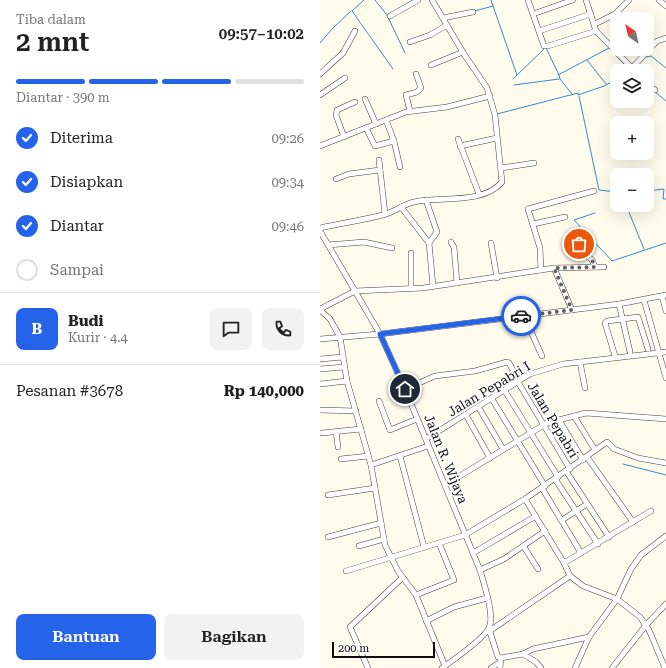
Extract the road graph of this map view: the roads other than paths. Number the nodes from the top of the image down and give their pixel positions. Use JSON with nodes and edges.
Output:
{"nodes":[{"id":1,"x":418,"y":0,"type":"edge"},
{"id":2,"x":528,"y":0,"type":"edge"},
{"id":3,"x":573,"y":0,"type":"edge"},
{"id":4,"x":586,"y":0,"type":"edge"},
{"id":5,"x":629,"y":0,"type":"edge"},
{"id":6,"x":659,"y":0,"type":"edge"},
{"id":7,"x":434,"y":1,"type":"edge"},
{"id":8,"x":666,"y":6,"type":"edge"},
{"id":9,"x":473,"y":12,"type":"dead end"},
{"id":10,"x":533,"y":14,"type":"junction"},
{"id":11,"x":591,"y":14,"type":"junction"},
{"id":12,"x":390,"y":16,"type":"dead end"},
{"id":13,"x":443,"y":18,"type":"junction"},
{"id":14,"x":595,"y":24,"type":"junction"},
{"id":15,"x":447,"y":25,"type":"junction"},
{"id":16,"x":355,"y":31,"type":"dead end"},
{"id":17,"x":539,"y":31,"type":"junction"},
{"id":18,"x":596,"y":31,"type":"junction"},
{"id":19,"x":666,"y":38,"type":"edge"},
{"id":20,"x":410,"y":42,"type":"dead end"},
{"id":21,"x":463,"y":52,"type":"junction"},
{"id":22,"x":627,"y":64,"type":"edge"},
{"id":23,"x":637,"y":64,"type":"edge"},
{"id":24,"x":431,"y":65,"type":"dead end"},
{"id":25,"x":320,"y":74,"type":"edge"},
{"id":26,"x":416,"y":74,"type":"dead end"},
{"id":27,"x":345,"y":78,"type":"dead end"},
{"id":28,"x":320,"y":95,"type":"edge"},
{"id":29,"x":490,"y":96,"type":"junction"},
{"id":30,"x":365,"y":99,"type":"dead end"},
{"id":31,"x":355,"y":102,"type":"dead end"},
{"id":32,"x":410,"y":111,"type":"junction"},
{"id":33,"x":386,"y":120,"type":"junction"},
{"id":34,"x":376,"y":124,"type":"junction"},
{"id":35,"x":366,"y":128,"type":"junction"},
{"id":36,"x":344,"y":136,"type":"junction"},
{"id":37,"x":458,"y":138,"type":"dead end"},
{"id":38,"x":497,"y":138,"type":"junction"},
{"id":39,"x":394,"y":141,"type":"junction"},
{"id":40,"x":320,"y":146,"type":"edge"},
{"id":41,"x":460,"y":146,"type":"junction"},
{"id":42,"x":379,"y":160,"type":"dead end"},
{"id":43,"x":534,"y":163,"type":"dead end"},
{"id":44,"x":400,"y":166,"type":"dead end"},
{"id":45,"x":502,"y":168,"type":"junction"},
{"id":46,"x":380,"y":170,"type":"junction"},
{"id":47,"x":336,"y":179,"type":"dead end"},
{"id":48,"x":594,"y":191,"type":"dead end"},
{"id":49,"x":478,"y":194,"type":"junction"},
{"id":50,"x":426,"y":200,"type":"junction"},
{"id":51,"x":401,"y":207,"type":"junction"},
{"id":52,"x":385,"y":214,"type":"junction"},
{"id":53,"x":565,"y":217,"type":"dead end"},
{"id":54,"x":534,"y":224,"type":"junction"},
{"id":55,"x":320,"y":230,"type":"edge"},
{"id":56,"x":573,"y":234,"type":"dead end"},
{"id":57,"x":451,"y":242,"type":"dead end"},
{"id":58,"x":429,"y":243,"type":"junction"},
{"id":59,"x":491,"y":243,"type":"dead end"},
{"id":60,"x":328,"y":245,"type":"junction"},
{"id":61,"x":392,"y":248,"type":"dead end"},
{"id":62,"x":411,"y":253,"type":"dead end"},
{"id":63,"x":595,"y":267,"type":"junction"},
{"id":64,"x":604,"y":267,"type":"dead end"},
{"id":65,"x":554,"y":268,"type":"junction"},
{"id":66,"x":540,"y":270,"type":"junction"},
{"id":67,"x":497,"y":278,"type":"junction"},
{"id":68,"x":457,"y":283,"type":"junction"},
{"id":69,"x":433,"y":286,"type":"junction"},
{"id":70,"x":411,"y":288,"type":"junction"},
{"id":71,"x":355,"y":291,"type":"junction"},
{"id":72,"x":664,"y":295,"type":"edge"},
{"id":73,"x":644,"y":300,"type":"junction"},
{"id":74,"x":619,"y":304,"type":"junction"},
{"id":75,"x":572,"y":310,"type":"junction"},
{"id":76,"x":320,"y":311,"type":"edge"},
{"id":77,"x":666,"y":311,"type":"edge"},
{"id":78,"x":524,"y":316,"type":"junction"},
{"id":79,"x":621,"y":319,"type":"junction"},
{"id":80,"x":380,"y":334,"type":"junction"},
{"id":81,"x":340,"y":337,"type":"junction"},
{"id":82,"x":320,"y":339,"type":"edge"},
{"id":83,"x":648,"y":349,"type":"dead end"},
{"id":84,"x":630,"y":352,"type":"dead end"},
{"id":85,"x":663,"y":353,"type":"edge"},
{"id":86,"x":542,"y":356,"type":"dead end"},
{"id":87,"x":615,"y":356,"type":"dead end"},
{"id":88,"x":343,"y":357,"type":"junction"},
{"id":89,"x":320,"y":359,"type":"edge"},
{"id":90,"x":580,"y":362,"type":"junction"},
{"id":91,"x":344,"y":367,"type":"junction"},
{"id":92,"x":320,"y":369,"type":"edge"},
{"id":93,"x":666,"y":378,"type":"edge"},
{"id":94,"x":347,"y":381,"type":"junction"},
{"id":95,"x":518,"y":382,"type":"junction"},
{"id":96,"x":320,"y":384,"type":"edge"},
{"id":97,"x":585,"y":388,"type":"dead end"},
{"id":98,"x":405,"y":389,"type":"junction"},
{"id":99,"x":505,"y":391,"type":"junction"},
{"id":100,"x":492,"y":399,"type":"junction"},
{"id":101,"x":379,"y":401,"type":"dead end"},
{"id":102,"x":478,"y":408,"type":"junction"},
{"id":103,"x":320,"y":410,"type":"edge"},
{"id":104,"x":356,"y":411,"type":"junction"},
{"id":105,"x":466,"y":415,"type":"junction"},
{"id":106,"x":574,"y":416,"type":"junction"},
{"id":107,"x":418,"y":419,"type":"junction"},
{"id":108,"x":666,"y":419,"type":"edge"},
{"id":109,"x":559,"y":420,"type":"junction"},
{"id":110,"x":543,"y":425,"type":"junction"},
{"id":111,"x":361,"y":429,"type":"junction"},
{"id":112,"x":336,"y":432,"type":"junction"},
{"id":113,"x":322,"y":433,"type":"dead end"},
{"id":114,"x":531,"y":433,"type":"junction"},
{"id":115,"x":426,"y":439,"type":"junction"},
{"id":116,"x":517,"y":442,"type":"junction"},
{"id":117,"x":428,"y":446,"type":"junction"},
{"id":118,"x":338,"y":447,"type":"dead end"},
{"id":119,"x":504,"y":449,"type":"junction"},
{"id":120,"x":595,"y":450,"type":"junction"},
{"id":121,"x":368,"y":456,"type":"junction"},
{"id":122,"x":400,"y":456,"type":"junction"},
{"id":123,"x":490,"y":458,"type":"junction"},
{"id":124,"x":585,"y":458,"type":"junction"},
{"id":125,"x":341,"y":459,"type":"dead end"},
{"id":126,"x":666,"y":463,"type":"edge"},
{"id":127,"x":371,"y":465,"type":"junction"},
{"id":128,"x":568,"y":470,"type":"junction"},
{"id":129,"x":556,"y":478,"type":"junction"},
{"id":130,"x":445,"y":486,"type":"junction"},
{"id":131,"x":543,"y":487,"type":"junction"},
{"id":132,"x":375,"y":488,"type":"junction"},
{"id":133,"x":328,"y":495,"type":"dead end"},
{"id":134,"x":525,"y":499,"type":"junction"},
{"id":135,"x":587,"y":504,"type":"junction"},
{"id":136,"x":576,"y":511,"type":"junction"},
{"id":137,"x":651,"y":511,"type":"dead end"},
{"id":138,"x":536,"y":516,"type":"junction"},
{"id":139,"x":562,"y":520,"type":"junction"},
{"id":140,"x":633,"y":522,"type":"junction"},
{"id":141,"x":381,"y":523,"type":"junction"},
{"id":142,"x":545,"y":531,"type":"junction"},
{"id":143,"x":465,"y":535,"type":"junction"},
{"id":144,"x":666,"y":536,"type":"edge"},
{"id":145,"x":328,"y":537,"type":"dead end"},
{"id":146,"x":609,"y":537,"type":"junction"},
{"id":147,"x":384,"y":539,"type":"junction"},
{"id":148,"x":439,"y":543,"type":"junction"},
{"id":149,"x":598,"y":544,"type":"junction"},
{"id":150,"x":359,"y":546,"type":"dead end"},
{"id":151,"x":424,"y":547,"type":"junction"},
{"id":152,"x":524,"y":547,"type":"junction"},
{"id":153,"x":473,"y":553,"type":"junction"},
{"id":154,"x":581,"y":553,"type":"junction"},
{"id":155,"x":390,"y":557,"type":"junction"},
{"id":156,"x":564,"y":563,"type":"junction"},
{"id":157,"x":538,"y":569,"type":"dead end"},
{"id":158,"x":480,"y":570,"type":"junction"},
{"id":159,"x":346,"y":571,"type":"dead end"},
{"id":160,"x":570,"y":576,"type":"junction"},
{"id":161,"x":402,"y":578,"type":"junction"},
{"id":162,"x":416,"y":595,"type":"junction"},
{"id":163,"x":487,"y":598,"type":"junction"},
{"id":164,"x":617,"y":598,"type":"junction"},
{"id":165,"x":666,"y":604,"type":"edge"},
{"id":166,"x":426,"y":621,"type":"junction"},
{"id":167,"x":646,"y":625,"type":"junction"},
{"id":168,"x":490,"y":629,"type":"junction"},
{"id":169,"x":589,"y":637,"type":"junction"},
{"id":170,"x":523,"y":654,"type":"junction"},
{"id":171,"x":500,"y":663,"type":"edge"},
{"id":172,"x":443,"y":667,"type":"edge"},
{"id":173,"x":368,"y":668,"type":"edge"},
{"id":174,"x":492,"y":668,"type":"edge"},
{"id":175,"x":540,"y":668,"type":"edge"},
{"id":176,"x":575,"y":668,"type":"edge"},
{"id":177,"x":612,"y":668,"type":"edge"},
{"id":178,"x":665,"y":668,"type":"edge"}],
"edges":[{"from":1,"to":12,"type":"street"},
{"from":2,"to":10,"type":"street"},
{"from":3,"to":10,"type":"street"},
{"from":4,"to":11,"type":"street"},
{"from":5,"to":14,"type":"street"},
{"from":6,"to":8,"type":"street"},
{"from":7,"to":13,"type":"street"},
{"from":9,"to":13,"type":"street"},
{"from":10,"to":17,"type":"street"},
{"from":11,"to":14,"type":"street"},
{"from":11,"to":17,"type":"street"},
{"from":13,"to":15,"type":"street"},
{"from":14,"to":18,"type":"street"},
{"from":15,"to":20,"type":"street"},
{"from":15,"to":21,"type":"street"},
{"from":16,"to":25,"type":"street"},
{"from":17,"to":18,"type":"street"},
{"from":18,"to":22,"type":"street"},
{"from":19,"to":23,"type":"street"},
{"from":21,"to":24,"type":"street"},
{"from":21,"to":29,"type":"street"},
{"from":26,"to":32,"type":"street"},
{"from":27,"to":28,"type":"street"},
{"from":29,"to":32,"type":"street"},
{"from":29,"to":38,"type":"street"},
{"from":30,"to":34,"type":"street"},
{"from":31,"to":36,"type":"street"},
{"from":32,"to":33,"type":"street"},
{"from":33,"to":34,"type":"street"},
{"from":33,"to":39,"type":"street"},
{"from":34,"to":35,"type":"street"},
{"from":35,"to":36,"type":"street"},
{"from":35,"to":39,"type":"street"},
{"from":36,"to":40,"type":"street"},
{"from":37,"to":41,"type":"street"},
{"from":38,"to":41,"type":"street"},
{"from":38,"to":45,"type":"street"},
{"from":39,"to":44,"type":"street"},
{"from":41,"to":49,"type":"street"},
{"from":42,"to":46,"type":"street"},
{"from":43,"to":45,"type":"street"},
{"from":45,"to":49,"type":"street"},
{"from":46,"to":47,"type":"street"},
{"from":46,"to":52,"type":"street"},
{"from":48,"to":54,"type":"street"},
{"from":49,"to":50,"type":"street"},
{"from":50,"to":51,"type":"street"},
{"from":50,"to":58,"type":"street"},
{"from":51,"to":52,"type":"street"},
{"from":51,"to":58,"type":"street"},
{"from":52,"to":55,"type":"street"},
{"from":53,"to":54,"type":"street"},
{"from":54,"to":66,"type":"street"},
{"from":55,"to":60,"type":"street","name":"Jalan R. Wijaya"},
{"from":56,"to":63,"type":"street"},
{"from":57,"to":68,"type":"street"},
{"from":58,"to":69,"type":"street"},
{"from":59,"to":67,"type":"street"},
{"from":60,"to":61,"type":"street"},
{"from":60,"to":71,"type":"street","name":"Jalan R. Wijaya"},
{"from":62,"to":70,"type":"street"},
{"from":63,"to":64,"type":"street"},
{"from":63,"to":65,"type":"street"},
{"from":65,"to":66,"type":"street"},
{"from":65,"to":75,"type":"street"},
{"from":66,"to":67,"type":"street"},
{"from":67,"to":68,"type":"street"},
{"from":68,"to":69,"type":"street"},
{"from":69,"to":70,"type":"street"},
{"from":70,"to":71,"type":"street"},
{"from":71,"to":76,"type":"street"},
{"from":71,"to":80,"type":"street","name":"Jalan R. Wijaya"},
{"from":72,"to":73,"type":"street"},
{"from":72,"to":77,"type":"street"},
{"from":73,"to":74,"type":"street"},
{"from":73,"to":85,"type":"street"},
{"from":74,"to":75,"type":"street"},
{"from":74,"to":79,"type":"street"},
{"from":75,"to":78,"type":"street"},
{"from":76,"to":81,"type":"street"},
{"from":78,"to":80,"type":"street"},
{"from":78,"to":86,"type":"street"},
{"from":79,"to":83,"type":"street"},
{"from":79,"to":84,"type":"street"},
{"from":79,"to":87,"type":"street"},
{"from":80,"to":81,"type":"street"},
{"from":80,"to":98,"type":"street","name":"Jalan R. Wijaya"},
{"from":81,"to":82,"type":"street"},
{"from":81,"to":88,"type":"street"},
{"from":85,"to":90,"type":"street","name":"Jalan Pepabri I"},
{"from":85,"to":93,"type":"street"},
{"from":88,"to":89,"type":"street"},
{"from":88,"to":91,"type":"street"},
{"from":90,"to":95,"type":"street","name":"Jalan Pepabri I"},
{"from":90,"to":97,"type":"street"},
{"from":91,"to":92,"type":"street"},
{"from":91,"to":94,"type":"street"},
{"from":94,"to":96,"type":"street"},
{"from":94,"to":104,"type":"street"},
{"from":95,"to":98,"type":"street","name":"Jalan Pepabri"},
{"from":95,"to":99,"type":"street","name":"Jalan Pepabri I"},
{"from":95,"to":110,"type":"street","name":"Jalan Pepabri"},
{"from":98,"to":107,"type":"street","name":"Jalan R. Wijaya"},
{"from":99,"to":100,"type":"street","name":"Jalan Pepabri I"},
{"from":99,"to":114,"type":"street"},
{"from":100,"to":102,"type":"street","name":"Jalan Pepabri I"},
{"from":100,"to":116,"type":"street"},
{"from":101,"to":107,"type":"street"},
{"from":102,"to":105,"type":"street","name":"Jalan Pepabri I"},
{"from":102,"to":119,"type":"street"},
{"from":103,"to":104,"type":"street"},
{"from":104,"to":111,"type":"street"},
{"from":105,"to":115,"type":"street","name":"Jalan Pepabri I"},
{"from":105,"to":123,"type":"street"},
{"from":106,"to":108,"type":"street"},
{"from":106,"to":109,"type":"street"},
{"from":106,"to":120,"type":"street"},
{"from":107,"to":115,"type":"street","name":"Jalan R. Wijaya"},
{"from":109,"to":110,"type":"street"},
{"from":109,"to":124,"type":"street"},
{"from":110,"to":114,"type":"street"},
{"from":110,"to":128,"type":"street","name":"Jalan Pepabri"},
{"from":111,"to":112,"type":"street"},
{"from":111,"to":121,"type":"street"},
{"from":112,"to":113,"type":"street"},
{"from":112,"to":118,"type":"street"},
{"from":114,"to":116,"type":"street"},
{"from":114,"to":129,"type":"street"},
{"from":115,"to":117,"type":"street","name":"Jalan R. Wijaya"},
{"from":116,"to":119,"type":"street"},
{"from":116,"to":131,"type":"street"},
{"from":117,"to":122,"type":"street"},
{"from":117,"to":130,"type":"street","name":"Jalan R. Wijaya"},
{"from":119,"to":123,"type":"street"},
{"from":120,"to":124,"type":"street"},
{"from":120,"to":126,"type":"street"},
{"from":121,"to":125,"type":"street"},
{"from":121,"to":127,"type":"street"},
{"from":122,"to":127,"type":"street"},
{"from":122,"to":151,"type":"street"},
{"from":123,"to":130,"type":"street"},
{"from":124,"to":128,"type":"street"},
{"from":124,"to":140,"type":"street"},
{"from":127,"to":132,"type":"street"},
{"from":128,"to":129,"type":"street"},
{"from":128,"to":135,"type":"street","name":"Jalan Pepabri"},
{"from":129,"to":131,"type":"street"},
{"from":129,"to":136,"type":"street"},
{"from":130,"to":143,"type":"street","name":"Jalan R. Wijaya"},
{"from":131,"to":134,"type":"street"},
{"from":131,"to":139,"type":"street"},
{"from":132,"to":133,"type":"street"},
{"from":132,"to":141,"type":"street"},
{"from":134,"to":138,"type":"street"},
{"from":134,"to":143,"type":"street"},
{"from":135,"to":136,"type":"street"},
{"from":135,"to":146,"type":"street","name":"Jalan Pepabri"},
{"from":136,"to":139,"type":"street"},
{"from":136,"to":149,"type":"street"},
{"from":137,"to":140,"type":"street"},
{"from":138,"to":142,"type":"street"},
{"from":138,"to":153,"type":"street"},
{"from":139,"to":154,"type":"street"},
{"from":140,"to":146,"type":"street"},
{"from":141,"to":145,"type":"street"},
{"from":141,"to":147,"type":"street"},
{"from":142,"to":152,"type":"street"},
{"from":142,"to":156,"type":"street"},
{"from":143,"to":148,"type":"street"},
{"from":143,"to":153,"type":"street","name":"Jalan R. Wijaya"},
{"from":144,"to":164,"type":"street"},
{"from":146,"to":149,"type":"street"},
{"from":147,"to":150,"type":"street"},
{"from":147,"to":155,"type":"street"},
{"from":148,"to":151,"type":"street"},
{"from":148,"to":162,"type":"street"},
{"from":149,"to":154,"type":"street"},
{"from":151,"to":155,"type":"street"},
{"from":152,"to":157,"type":"street"},
{"from":152,"to":158,"type":"street"},
{"from":153,"to":158,"type":"street","name":"Jalan R. Wijaya"},
{"from":154,"to":156,"type":"street"},
{"from":155,"to":159,"type":"street"},
{"from":155,"to":161,"type":"street"},
{"from":156,"to":160,"type":"street"},
{"from":158,"to":163,"type":"street","name":"Jalan R. Wijaya"},
{"from":160,"to":164,"type":"street"},
{"from":160,"to":168,"type":"street"},
{"from":161,"to":162,"type":"street"},
{"from":161,"to":173,"type":"street"},
{"from":162,"to":166,"type":"street"},
{"from":163,"to":166,"type":"street"},
{"from":163,"to":168,"type":"street","name":"Jalan R. Wijaya"},
{"from":164,"to":167,"type":"street"},
{"from":164,"to":169,"type":"street"},
{"from":165,"to":167,"type":"street"},
{"from":166,"to":172,"type":"street"},
{"from":167,"to":177,"type":"street"},
{"from":167,"to":178,"type":"street"},
{"from":168,"to":171,"type":"street","name":"Jalan R. Wijaya"},
{"from":168,"to":172,"type":"street"},
{"from":169,"to":170,"type":"street"},
{"from":169,"to":176,"type":"street"},
{"from":170,"to":171,"type":"street"},
{"from":170,"to":175,"type":"street"},
{"from":171,"to":174,"type":"street"}]}
